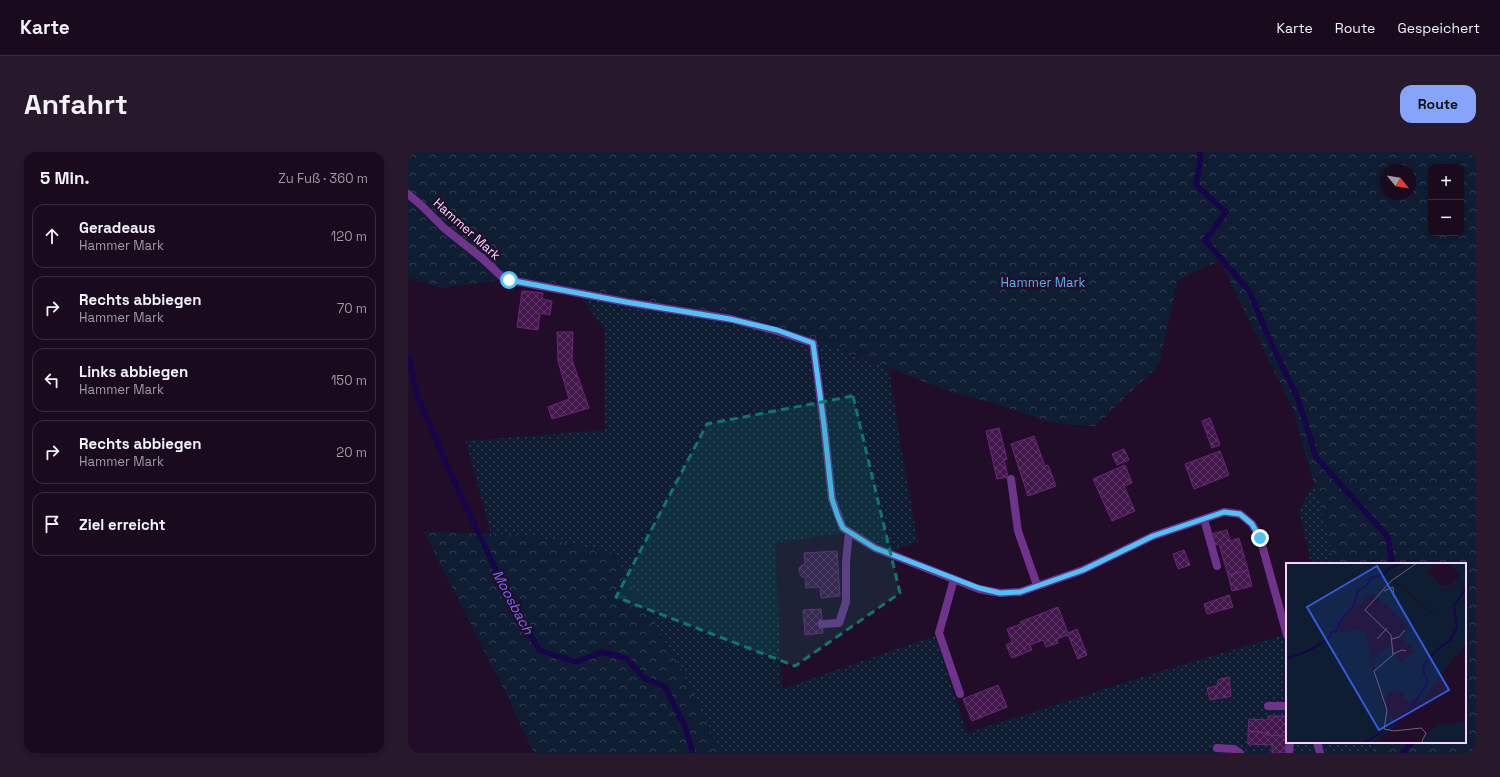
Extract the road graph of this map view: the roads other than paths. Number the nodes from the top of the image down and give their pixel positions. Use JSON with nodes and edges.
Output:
{"nodes":[{"id":1,"x":408,"y":194,"type":"edge"},
{"id":2,"x":1010,"y":479,"type":"dead end"},
{"id":3,"x":1204,"y":519,"type":"junction"},
{"id":4,"x":849,"y":532,"type":"junction"},
{"id":5,"x":1217,"y":566,"type":"dead end"},
{"id":6,"x":954,"y":579,"type":"junction"},
{"id":7,"x":1037,"y":585,"type":"junction"},
{"id":8,"x":822,"y":624,"type":"dead end"},
{"id":9,"x":1286,"y":631,"type":"edge"},
{"id":10,"x":960,"y":694,"type":"dead end"},
{"id":11,"x":1268,"y":706,"type":"dead end"},
{"id":12,"x":1286,"y":706,"type":"edge"},
{"id":13,"x":1290,"y":743,"type":"edge"},
{"id":14,"x":1317,"y":743,"type":"edge"},
{"id":15,"x":1217,"y":748,"type":"dead end"},
{"id":16,"x":1240,"y":753,"type":"edge"},
{"id":17,"x":1289,"y":753,"type":"edge"},
{"id":18,"x":1320,"y":753,"type":"edge"}],
"edges":[{"from":1,"to":4,"type":"street","name":"Hammer Mark"},
{"from":2,"to":7,"type":"street"},
{"from":3,"to":5,"type":"street"},
{"from":3,"to":7,"type":"street","name":"Hammer Mark"},
{"from":3,"to":9,"type":"street","name":"Hammer Mark"},
{"from":4,"to":6,"type":"street","name":"Hammer Mark"},
{"from":4,"to":8,"type":"street"},
{"from":6,"to":7,"type":"street","name":"Hammer Mark"},
{"from":6,"to":10,"type":"street"},
{"from":11,"to":12,"type":"street"},
{"from":13,"to":17,"type":"street"},
{"from":14,"to":18,"type":"street"},
{"from":15,"to":16,"type":"street"}]}
